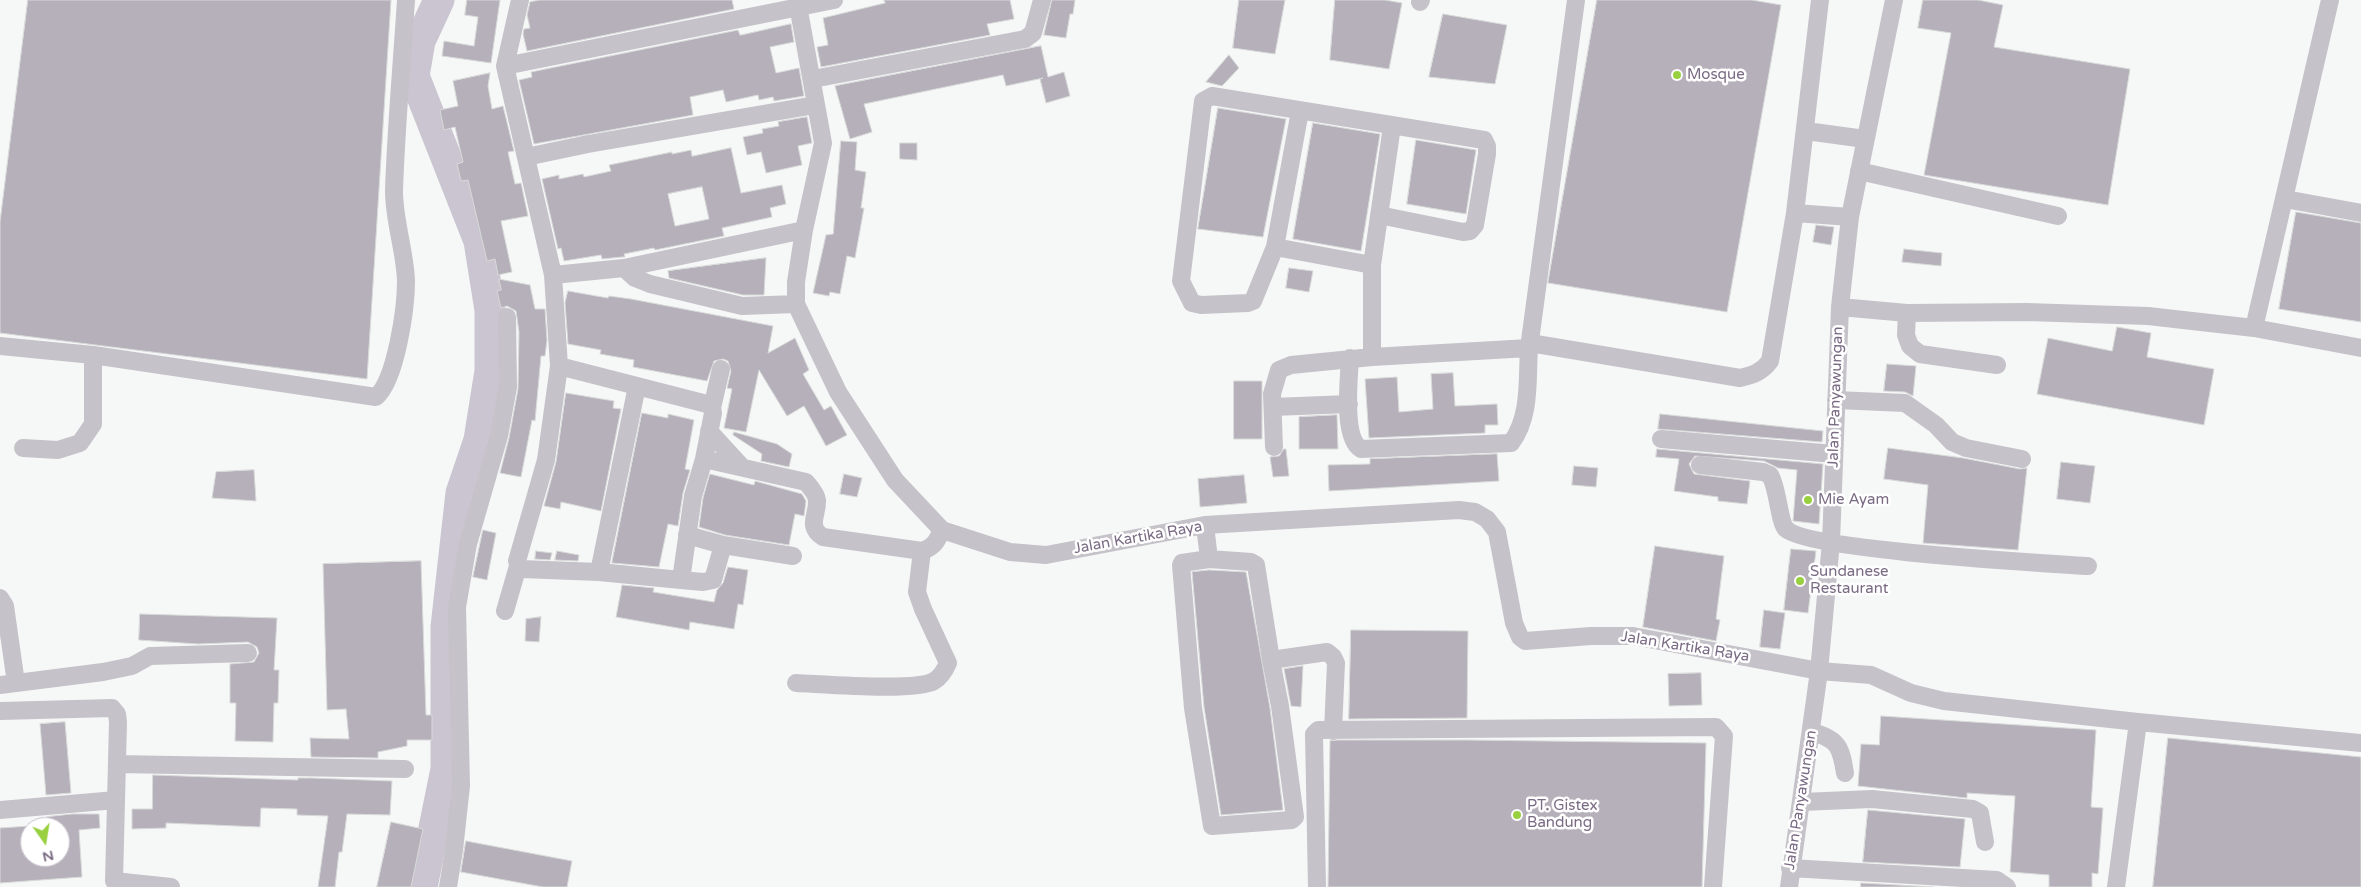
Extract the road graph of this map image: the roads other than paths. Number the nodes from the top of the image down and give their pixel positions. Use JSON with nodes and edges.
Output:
{"nodes":[{"id":1,"x":406,"y":0,"type":"edge"},
{"id":2,"x":520,"y":0,"type":"edge"},
{"id":3,"x":834,"y":0,"type":"edge"},
{"id":4,"x":1042,"y":0,"type":"edge"},
{"id":5,"x":1576,"y":0,"type":"edge"},
{"id":6,"x":1820,"y":0,"type":"edge"},
{"id":7,"x":1894,"y":0,"type":"edge"},
{"id":8,"x":2330,"y":0,"type":"edge"},
{"id":9,"x":798,"y":4,"type":"edge"},
{"id":10,"x":505,"y":66,"type":"junction"},
{"id":11,"x":812,"y":79,"type":"junction"},
{"id":12,"x":815,"y":105,"type":"junction"},
{"id":13,"x":1300,"y":112,"type":"junction"},
{"id":14,"x":1392,"y":126,"type":"junction"},
{"id":15,"x":1806,"y":131,"type":"junction"},
{"id":16,"x":1865,"y":140,"type":"junction"},
{"id":17,"x":526,"y":157,"type":"junction"},
{"id":18,"x":1859,"y":171,"type":"junction"},
{"id":19,"x":2284,"y":199,"type":"junction"},
{"id":20,"x":1795,"y":213,"type":"junction"},
{"id":21,"x":2361,"y":213,"type":"edge"},
{"id":22,"x":1379,"y":215,"type":"junction"},
{"id":23,"x":2058,"y":216,"type":"dead end"},
{"id":24,"x":1850,"y":217,"type":"junction"},
{"id":25,"x":804,"y":230,"type":"junction"},
{"id":26,"x":1275,"y":247,"type":"junction"},
{"id":27,"x":1372,"y":265,"type":"junction"},
{"id":28,"x":624,"y":268,"type":"junction"},
{"id":29,"x":553,"y":275,"type":"junction"},
{"id":30,"x":796,"y":304,"type":"junction"},
{"id":31,"x":1840,"y":307,"type":"junction"},
{"id":32,"x":1907,"y":313,"type":"junction"},
{"id":33,"x":507,"y":318,"type":"dead end"},
{"id":34,"x":2254,"y":328,"type":"junction"},
{"id":35,"x":0,"y":346,"type":"edge"},
{"id":36,"x":1529,"y":346,"type":"junction"},
{"id":37,"x":2361,"y":348,"type":"edge"},
{"id":38,"x":93,"y":355,"type":"junction"},
{"id":39,"x":1372,"y":356,"type":"junction"},
{"id":40,"x":1350,"y":358,"type":"junction"},
{"id":41,"x":559,"y":366,"type":"junction"},
{"id":42,"x":1997,"y":366,"type":"dead end"},
{"id":43,"x":721,"y":369,"type":"dead end"},
{"id":44,"x":637,"y":386,"type":"junction"},
{"id":45,"x":1836,"y":400,"type":"junction"},
{"id":46,"x":1348,"y":404,"type":"junction"},
{"id":47,"x":1273,"y":407,"type":"junction"},
{"id":48,"x":712,"y":408,"type":"junction"},
{"id":49,"x":708,"y":431,"type":"junction"},
{"id":50,"x":1661,"y":438,"type":"dead end"},
{"id":51,"x":1274,"y":447,"type":"dead end"},
{"id":52,"x":22,"y":448,"type":"dead end"},
{"id":53,"x":1834,"y":454,"type":"junction"},
{"id":54,"x":704,"y":459,"type":"junction"},
{"id":55,"x":2022,"y":459,"type":"dead end"},
{"id":56,"x":1700,"y":465,"type":"dead end"},
{"id":57,"x":742,"y":467,"type":"junction"},
{"id":58,"x":1205,"y":526,"type":"junction"},
{"id":59,"x":942,"y":530,"type":"junction"},
{"id":60,"x":687,"y":535,"type":"junction"},
{"id":61,"x":1831,"y":542,"type":"junction"},
{"id":62,"x":723,"y":545,"type":"junction"},
{"id":63,"x":922,"y":551,"type":"junction"},
{"id":64,"x":793,"y":556,"type":"dead end"},
{"id":65,"x":1209,"y":559,"type":"junction"},
{"id":66,"x":518,"y":566,"type":"junction"},
{"id":67,"x":2088,"y":566,"type":"dead end"},
{"id":68,"x":598,"y":572,"type":"junction"},
{"id":69,"x":681,"y":580,"type":"junction"},
{"id":70,"x":0,"y":598,"type":"edge"},
{"id":71,"x":505,"y":611,"type":"dead end"},
{"id":72,"x":248,"y":653,"type":"dead end"},
{"id":73,"x":1271,"y":660,"type":"junction"},
{"id":74,"x":1819,"y":670,"type":"junction"},
{"id":75,"x":796,"y":683,"type":"dead end"},
{"id":76,"x":8,"y":684,"type":"edge"},
{"id":77,"x":0,"y":711,"type":"edge"},
{"id":78,"x":2138,"y":722,"type":"junction"},
{"id":79,"x":1333,"y":731,"type":"junction"},
{"id":80,"x":1812,"y":732,"type":"junction"},
{"id":81,"x":2361,"y":743,"type":"edge"},
{"id":82,"x":117,"y":764,"type":"junction"},
{"id":83,"x":405,"y":769,"type":"dead end"},
{"id":84,"x":1845,"y":773,"type":"dead end"},
{"id":85,"x":116,"y":800,"type":"junction"},
{"id":86,"x":1802,"y":802,"type":"junction"},
{"id":87,"x":0,"y":810,"type":"edge"},
{"id":88,"x":1985,"y":842,"type":"dead end"},
{"id":89,"x":1790,"y":868,"type":"junction"},
{"id":90,"x":1833,"y":879,"type":"edge"},
{"id":91,"x":114,"y":884,"type":"edge"},
{"id":92,"x":2000,"y":885,"type":"edge"},
{"id":93,"x":170,"y":887,"type":"edge"},
{"id":94,"x":448,"y":887,"type":"edge"},
{"id":95,"x":1317,"y":887,"type":"edge"},
{"id":96,"x":1713,"y":887,"type":"edge"},
{"id":97,"x":1788,"y":887,"type":"edge"},
{"id":98,"x":2116,"y":887,"type":"edge"}],
"edges":[{"from":1,"to":38,"type":"street"},
{"from":2,"to":10,"type":"street"},
{"from":3,"to":9,"type":"street"},
{"from":4,"to":11,"type":"street"},
{"from":5,"to":36,"type":"street"},
{"from":6,"to":15,"type":"street"},
{"from":7,"to":16,"type":"street","name":"Jalan Panyawungan"},
{"from":8,"to":19,"type":"street"},
{"from":9,"to":10,"type":"street"},
{"from":9,"to":11,"type":"street","name":"Jalan Kartika Raya"},
{"from":10,"to":17,"type":"street"},
{"from":11,"to":12,"type":"street","name":"Jalan Kartika Raya"},
{"from":12,"to":17,"type":"street"},
{"from":12,"to":25,"type":"street","name":"Jalan Kartika Raya"},
{"from":13,"to":14,"type":"street"},
{"from":13,"to":26,"type":"street"},
{"from":13,"to":26,"type":"street"},
{"from":14,"to":22,"type":"street"},
{"from":14,"to":22,"type":"street"},
{"from":15,"to":16,"type":"street"},
{"from":15,"to":20,"type":"street"},
{"from":16,"to":18,"type":"street","name":"Jalan Panyawungan"},
{"from":17,"to":29,"type":"street"},
{"from":18,"to":23,"type":"street"},
{"from":18,"to":24,"type":"street","name":"Jalan Panyawungan"},
{"from":19,"to":21,"type":"street"},
{"from":19,"to":34,"type":"street"},
{"from":20,"to":24,"type":"street"},
{"from":20,"to":36,"type":"street"},
{"from":22,"to":27,"type":"street"},
{"from":24,"to":31,"type":"street","name":"Jalan Panyawungan"},
{"from":25,"to":28,"type":"street"},
{"from":25,"to":30,"type":"street","name":"Jalan Kartika Raya"},
{"from":26,"to":27,"type":"street"},
{"from":27,"to":39,"type":"street"},
{"from":28,"to":29,"type":"street"},
{"from":28,"to":30,"type":"street"},
{"from":29,"to":41,"type":"street"},
{"from":30,"to":59,"type":"street","name":"Jalan Kartika Raya"},
{"from":31,"to":32,"type":"street"},
{"from":31,"to":45,"type":"street","name":"Jalan Panyawungan"},
{"from":32,"to":34,"type":"street"},
{"from":32,"to":42,"type":"street"},
{"from":33,"to":94,"type":"street"},
{"from":34,"to":37,"type":"street"},
{"from":35,"to":38,"type":"street"},
{"from":36,"to":39,"type":"street"},
{"from":36,"to":46,"type":"street"},
{"from":38,"to":52,"type":"street"},
{"from":39,"to":40,"type":"street"},
{"from":40,"to":46,"type":"street"},
{"from":40,"to":47,"type":"street"},
{"from":41,"to":44,"type":"street"},
{"from":41,"to":66,"type":"street"},
{"from":43,"to":48,"type":"street"},
{"from":44,"to":48,"type":"street"},
{"from":44,"to":68,"type":"street"},
{"from":45,"to":53,"type":"street","name":"Jalan Panyawungan"},
{"from":45,"to":55,"type":"street"},
{"from":46,"to":47,"type":"street"},
{"from":47,"to":51,"type":"street"},
{"from":48,"to":49,"type":"street"},
{"from":49,"to":54,"type":"street"},
{"from":49,"to":57,"type":"street"},
{"from":50,"to":53,"type":"street"},
{"from":53,"to":61,"type":"street","name":"Jalan Panyawungan"},
{"from":54,"to":57,"type":"street"},
{"from":54,"to":60,"type":"street"},
{"from":56,"to":61,"type":"street"},
{"from":57,"to":63,"type":"street"},
{"from":58,"to":59,"type":"street","name":"Jalan Kartika Raya"},
{"from":58,"to":65,"type":"street"},
{"from":58,"to":74,"type":"street","name":"Jalan Kartika Raya"},
{"from":59,"to":63,"type":"street"},
{"from":60,"to":62,"type":"street"},
{"from":60,"to":69,"type":"street"},
{"from":61,"to":67,"type":"street"},
{"from":61,"to":74,"type":"street","name":"Jalan Panyawungan"},
{"from":62,"to":64,"type":"street"},
{"from":62,"to":69,"type":"street"},
{"from":63,"to":75,"type":"street"},
{"from":65,"to":73,"type":"street"},
{"from":65,"to":73,"type":"street"},
{"from":66,"to":68,"type":"street"},
{"from":66,"to":71,"type":"street"},
{"from":68,"to":69,"type":"street"},
{"from":70,"to":76,"type":"street"},
{"from":72,"to":76,"type":"street"},
{"from":73,"to":79,"type":"street"},
{"from":74,"to":78,"type":"street"},
{"from":74,"to":80,"type":"street","name":"Jalan Panyawungan"},
{"from":77,"to":82,"type":"street"},
{"from":78,"to":81,"type":"street"},
{"from":78,"to":98,"type":"street"},
{"from":79,"to":95,"type":"street"},
{"from":79,"to":96,"type":"street"},
{"from":80,"to":84,"type":"street"},
{"from":80,"to":86,"type":"street","name":"Jalan Panyawungan"},
{"from":82,"to":83,"type":"street"},
{"from":82,"to":85,"type":"street"},
{"from":85,"to":87,"type":"street"},
{"from":85,"to":91,"type":"street"},
{"from":86,"to":88,"type":"street"},
{"from":86,"to":89,"type":"street","name":"Jalan Panyawungan"},
{"from":89,"to":90,"type":"street"},
{"from":89,"to":97,"type":"street","name":"Jalan Panyawungan"},
{"from":90,"to":92,"type":"street"},
{"from":91,"to":93,"type":"street"}]}
